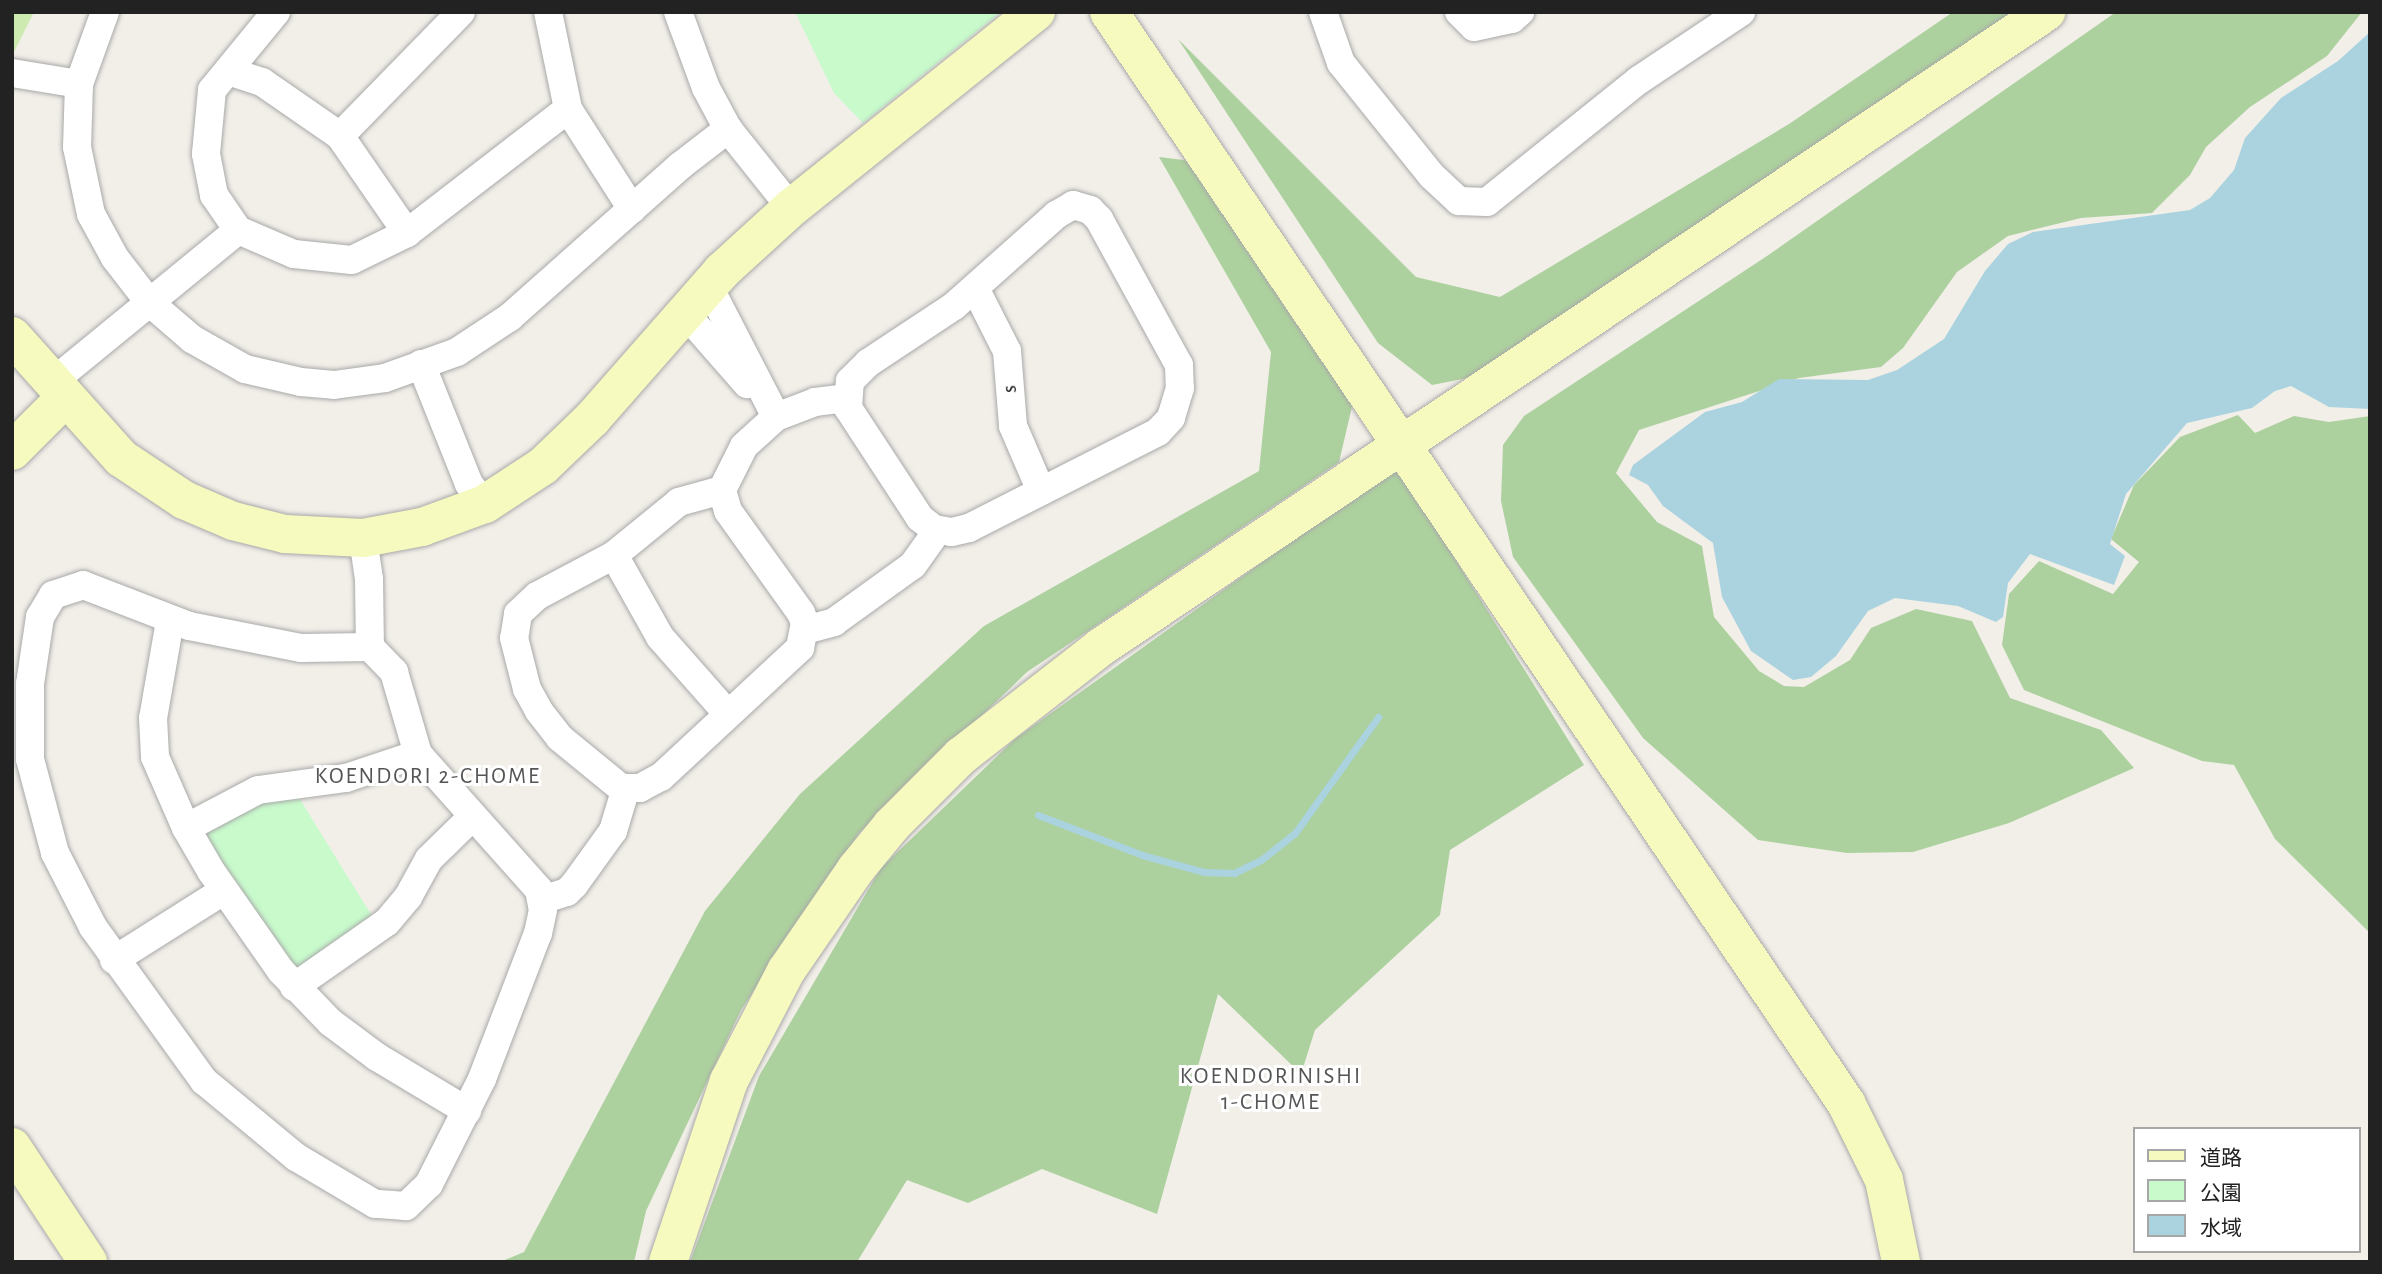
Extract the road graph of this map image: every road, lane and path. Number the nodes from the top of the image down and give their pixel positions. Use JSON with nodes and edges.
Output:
{"nodes":[{"id":1,"x":104,"y":12,"type":"edge"},
{"id":2,"x":276,"y":12,"type":"edge"},
{"id":3,"x":461,"y":12,"type":"edge"},
{"id":4,"x":548,"y":12,"type":"edge"},
{"id":5,"x":678,"y":12,"type":"edge"},
{"id":6,"x":1036,"y":12,"type":"edge"},
{"id":7,"x":1109,"y":12,"type":"edge"},
{"id":8,"x":1323,"y":12,"type":"edge"},
{"id":9,"x":1459,"y":12,"type":"edge"},
{"id":10,"x":1520,"y":12,"type":"edge"},
{"id":11,"x":2046,"y":12,"type":"edge"},
{"id":12,"x":1733,"y":14,"type":"edge"},
{"id":13,"x":228,"y":71,"type":"junction"},
{"id":14,"x":12,"y":73,"type":"edge"},
{"id":15,"x":79,"y":84,"type":"junction"},
{"id":16,"x":568,"y":109,"type":"junction"},
{"id":17,"x":728,"y":130,"type":"junction"},
{"id":18,"x":340,"y":136,"type":"junction"},
{"id":19,"x":791,"y":208,"type":"junction"},
{"id":20,"x":632,"y":209,"type":"junction"},
{"id":21,"x":238,"y":230,"type":"junction"},
{"id":22,"x":407,"y":233,"type":"junction"},
{"id":23,"x":975,"y":288,"type":"junction"},
{"id":24,"x":696,"y":299,"type":"junction"},
{"id":25,"x":149,"y":302,"type":"junction"},
{"id":26,"x":12,"y":337,"type":"edge"},
{"id":27,"x":421,"y":364,"type":"junction"},
{"id":28,"x":57,"y":391,"type":"junction"},
{"id":29,"x":846,"y":398,"type":"junction"},
{"id":30,"x":776,"y":417,"type":"junction"},
{"id":31,"x":1403,"y":445,"type":"junction"},
{"id":32,"x":12,"y":451,"type":"edge"},
{"id":33,"x":722,"y":490,"type":"junction"},
{"id":34,"x":1041,"y":491,"type":"junction"},
{"id":35,"x":485,"y":504,"type":"junction"},
{"id":36,"x":938,"y":530,"type":"junction"},
{"id":37,"x":363,"y":538,"type":"junction"},
{"id":38,"x":614,"y":555,"type":"junction"},
{"id":39,"x":170,"y":621,"type":"junction"},
{"id":40,"x":805,"y":631,"type":"junction"},
{"id":41,"x":370,"y":647,"type":"junction"},
{"id":42,"x":727,"y":713,"type":"junction"},
{"id":43,"x":418,"y":754,"type":"junction"},
{"id":44,"x":626,"y":788,"type":"junction"},
{"id":45,"x":471,"y":818,"type":"junction"},
{"id":46,"x":186,"y":828,"type":"junction"},
{"id":47,"x":223,"y":891,"type":"junction"},
{"id":48,"x":542,"y":900,"type":"junction"},
{"id":49,"x":114,"y":960,"type":"junction"},
{"id":50,"x":294,"y":987,"type":"junction"},
{"id":51,"x":467,"y":1111,"type":"junction"},
{"id":52,"x":12,"y":1147,"type":"edge"},
{"id":53,"x":88,"y":1262,"type":"edge"},
{"id":54,"x":668,"y":1262,"type":"edge"},
{"id":55,"x":1901,"y":1262,"type":"edge"}],
"edges":[{"from":1,"to":15,"type":"street"},
{"from":2,"to":13,"type":"street"},
{"from":3,"to":18,"type":"street"},
{"from":4,"to":16,"type":"street"},
{"from":5,"to":17,"type":"street"},
{"from":6,"to":19,"type":"street"},
{"from":7,"to":31,"type":"street"},
{"from":8,"to":12,"type":"street"},
{"from":9,"to":10,"type":"street"},
{"from":11,"to":31,"type":"street"},
{"from":13,"to":18,"type":"street"},
{"from":13,"to":21,"type":"street"},
{"from":14,"to":15,"type":"street"},
{"from":15,"to":25,"type":"street"},
{"from":16,"to":20,"type":"street"},
{"from":16,"to":22,"type":"street"},
{"from":17,"to":19,"type":"street"},
{"from":17,"to":20,"type":"street"},
{"from":18,"to":22,"type":"street"},
{"from":19,"to":24,"type":"street"},
{"from":20,"to":27,"type":"street"},
{"from":21,"to":22,"type":"street"},
{"from":21,"to":25,"type":"street"},
{"from":23,"to":29,"type":"street"},
{"from":23,"to":34,"type":"street","name":"s"},
{"from":23,"to":34,"type":"street"},
{"from":24,"to":30,"type":"street"},
{"from":24,"to":35,"type":"street"},
{"from":25,"to":27,"type":"street"},
{"from":25,"to":28,"type":"street"},
{"from":26,"to":28,"type":"street"},
{"from":27,"to":35,"type":"street"},
{"from":28,"to":32,"type":"street"},
{"from":28,"to":37,"type":"street"},
{"from":29,"to":30,"type":"street"},
{"from":29,"to":36,"type":"street"},
{"from":30,"to":33,"type":"street"},
{"from":31,"to":54,"type":"street"},
{"from":31,"to":55,"type":"street"},
{"from":33,"to":38,"type":"street"},
{"from":33,"to":40,"type":"street"},
{"from":34,"to":36,"type":"street"},
{"from":35,"to":37,"type":"street"},
{"from":36,"to":40,"type":"street"},
{"from":37,"to":41,"type":"street"},
{"from":38,"to":42,"type":"street"},
{"from":38,"to":44,"type":"street"},
{"from":39,"to":41,"type":"street"},
{"from":39,"to":46,"type":"street"},
{"from":39,"to":49,"type":"street"},
{"from":40,"to":42,"type":"street"},
{"from":41,"to":43,"type":"street"},
{"from":42,"to":44,"type":"street"},
{"from":43,"to":45,"type":"street"},
{"from":43,"to":46,"type":"street"},
{"from":44,"to":48,"type":"street"},
{"from":45,"to":48,"type":"street"},
{"from":45,"to":50,"type":"street"},
{"from":46,"to":47,"type":"street"},
{"from":47,"to":49,"type":"street"},
{"from":47,"to":50,"type":"street"},
{"from":48,"to":51,"type":"street"},
{"from":49,"to":51,"type":"street"},
{"from":50,"to":51,"type":"street"},
{"from":52,"to":53,"type":"street"}]}
